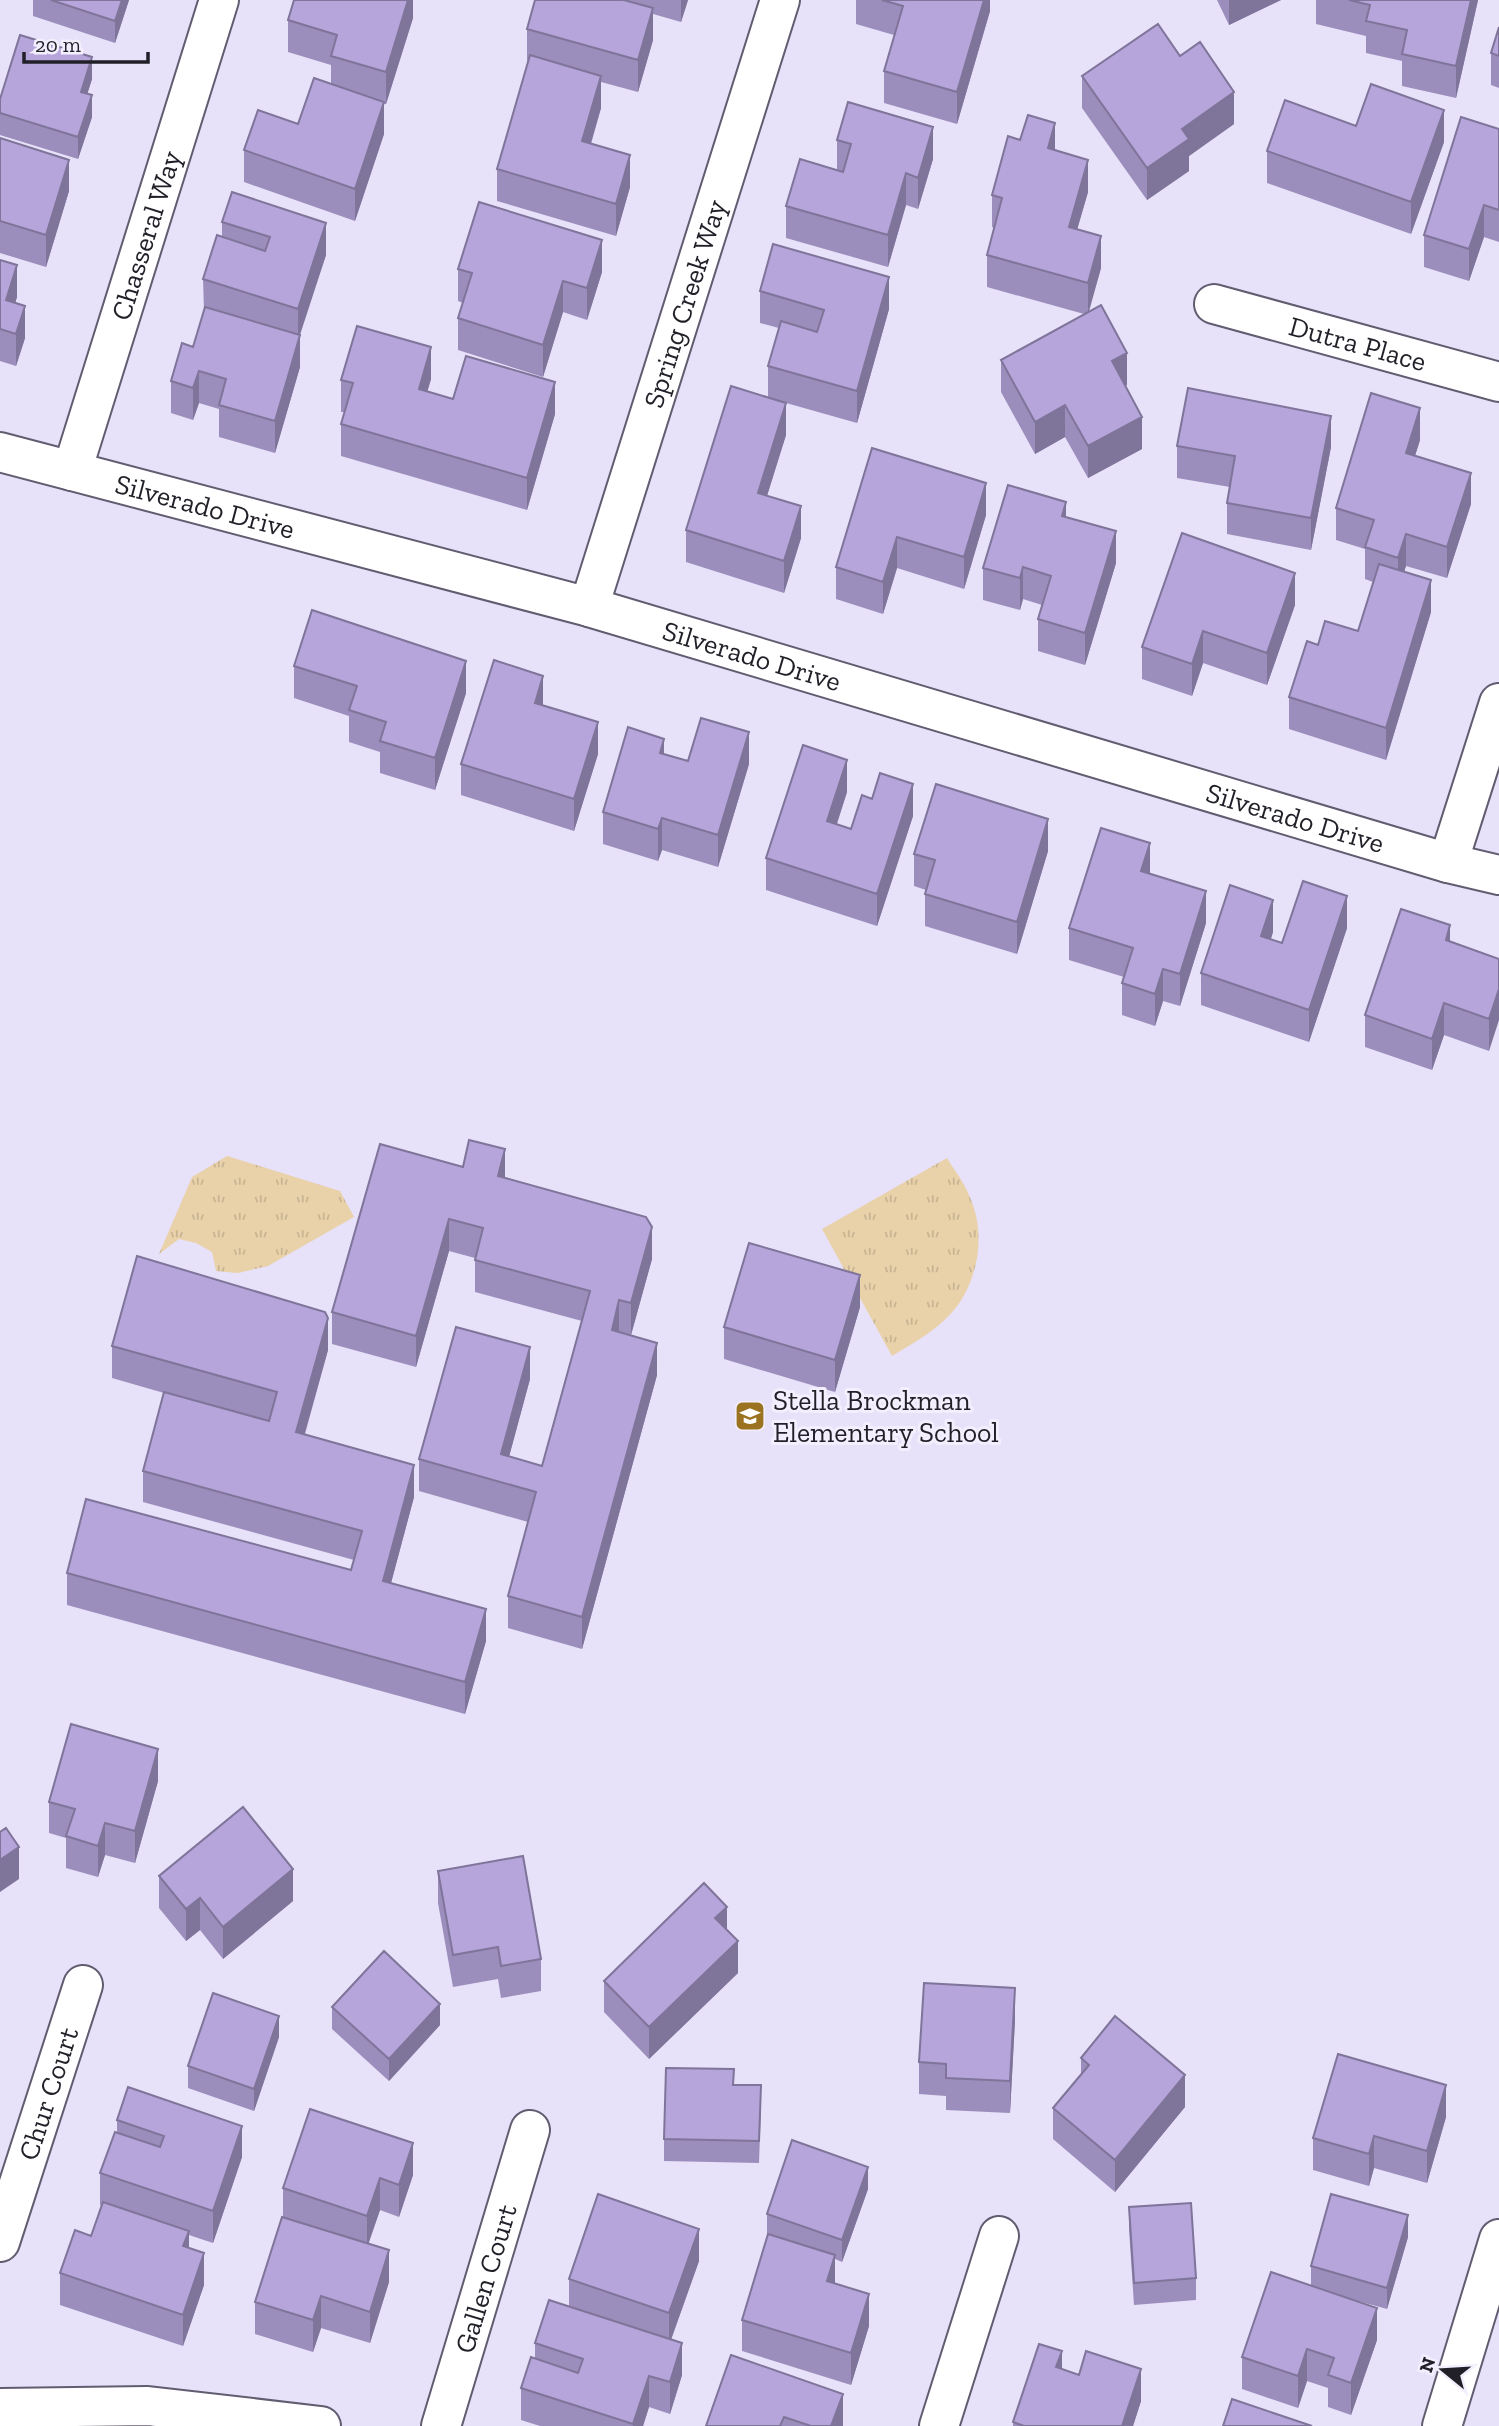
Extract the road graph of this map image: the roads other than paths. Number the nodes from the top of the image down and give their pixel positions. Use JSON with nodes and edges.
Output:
{"nodes":[{"id":1,"x":219,"y":0,"type":"edge"},
{"id":2,"x":780,"y":0,"type":"edge"},
{"id":3,"x":1214,"y":304,"type":"dead end"},
{"id":4,"x":1499,"y":382,"type":"edge"},
{"id":5,"x":0,"y":452,"type":"edge"},
{"id":6,"x":72,"y":471,"type":"junction"},
{"id":7,"x":589,"y":607,"type":"junction"},
{"id":8,"x":1499,"y":703,"type":"edge"},
{"id":9,"x":1448,"y":863,"type":"junction"},
{"id":10,"x":1499,"y":875,"type":"edge"},
{"id":11,"x":83,"y":1985,"type":"dead end"},
{"id":12,"x":530,"y":2130,"type":"dead end"},
{"id":13,"x":999,"y":2236,"type":"dead end"},
{"id":14,"x":1499,"y":2239,"type":"edge"},
{"id":15,"x":0,"y":2242,"type":"edge"},
{"id":16,"x":0,"y":2408,"type":"edge"},
{"id":17,"x":321,"y":2426,"type":"edge"},
{"id":18,"x":441,"y":2426,"type":"edge"},
{"id":19,"x":939,"y":2426,"type":"edge"},
{"id":20,"x":1442,"y":2426,"type":"edge"}],
"edges":[{"from":1,"to":6,"type":"street","name":"Chasseral Way"},
{"from":2,"to":7,"type":"street","name":"Spring Creek Way"},
{"from":3,"to":4,"type":"street","name":"Dutra Place"},
{"from":5,"to":6,"type":"street","name":"Silverado Drive"},
{"from":6,"to":7,"type":"street","name":"Silverado Drive"},
{"from":7,"to":9,"type":"street","name":"Silverado Drive"},
{"from":8,"to":9,"type":"street"},
{"from":9,"to":10,"type":"street","name":"Silverado Drive"},
{"from":11,"to":15,"type":"street","name":"Chur Court"},
{"from":12,"to":18,"type":"street","name":"Gallen Court"},
{"from":13,"to":19,"type":"street"},
{"from":14,"to":20,"type":"street"},
{"from":16,"to":17,"type":"street"}]}
